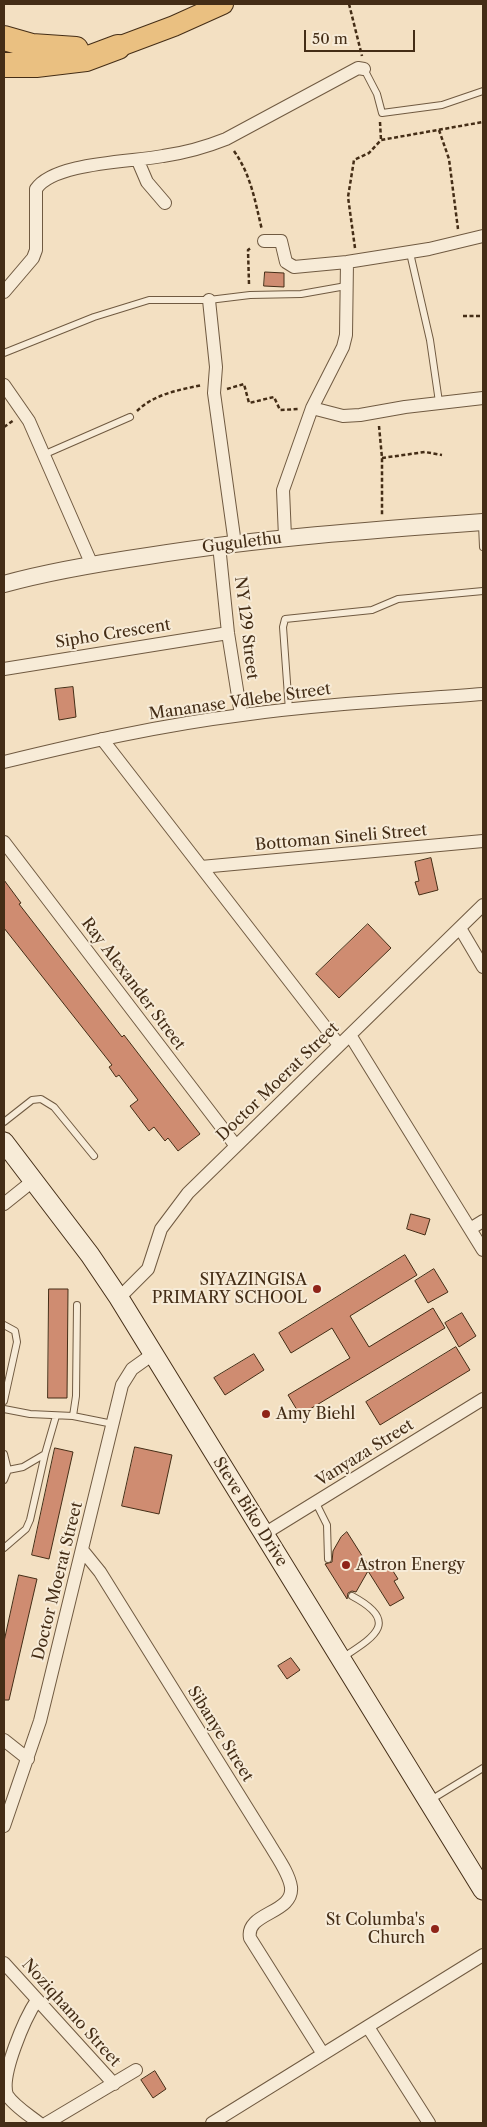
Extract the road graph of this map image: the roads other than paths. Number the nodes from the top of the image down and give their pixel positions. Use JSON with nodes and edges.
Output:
{"nodes":[{"id":1,"x":223,"y":4,"type":"edge"},
{"id":2,"x":4,"y":38,"type":"edge"},
{"id":3,"x":118,"y":47,"type":"junction"},
{"id":4,"x":4,"y":65,"type":"edge"},
{"id":5,"x":364,"y":69,"type":"joint"},
{"id":6,"x":483,"y":91,"type":"edge"},
{"id":7,"x":138,"y":161,"type":"junction"},
{"id":8,"x":164,"y":203,"type":"dead end"},
{"id":9,"x":483,"y":236,"type":"edge"},
{"id":10,"x":264,"y":241,"type":"road end"},
{"id":11,"x":410,"y":252,"type":"junction"},
{"id":12,"x":352,"y":261,"type":"junction"},
{"id":13,"x":346,"y":286,"type":"junction"},
{"id":14,"x":4,"y":292,"type":"edge"},
{"id":15,"x":209,"y":300,"type":"junction"},
{"id":16,"x":4,"y":353,"type":"edge"},
{"id":17,"x":4,"y":385,"type":"edge"},
{"id":18,"x":483,"y":398,"type":"edge"},
{"id":19,"x":439,"y":402,"type":"junction"},
{"id":20,"x":312,"y":408,"type":"junction"},
{"id":21,"x":130,"y":417,"type":"road end"},
{"id":22,"x":43,"y":454,"type":"junction"},
{"id":23,"x":483,"y":522,"type":"edge"},
{"id":24,"x":284,"y":537,"type":"junction"},
{"id":25,"x":227,"y":544,"type":"junction"},
{"id":26,"x":483,"y":547,"type":"edge"},
{"id":27,"x":92,"y":564,"type":"junction"},
{"id":28,"x":4,"y":584,"type":"edge"},
{"id":29,"x":483,"y":591,"type":"edge"},
{"id":30,"x":228,"y":633,"type":"junction"},
{"id":31,"x":4,"y":669,"type":"edge"},
{"id":32,"x":483,"y":694,"type":"edge"},
{"id":33,"x":289,"y":710,"type":"junction"},
{"id":34,"x":241,"y":715,"type":"junction"},
{"id":35,"x":102,"y":739,"type":"junction"},
{"id":36,"x":4,"y":762,"type":"edge"},
{"id":37,"x":483,"y":841,"type":"edge"},
{"id":38,"x":4,"y":842,"type":"edge"},
{"id":39,"x":202,"y":867,"type":"junction"},
{"id":40,"x":483,"y":905,"type":"edge"},
{"id":41,"x":460,"y":928,"type":"junction"},
{"id":42,"x":483,"y":966,"type":"edge"},
{"id":43,"x":350,"y":1035,"type":"junction"},
{"id":44,"x":339,"y":1045,"type":"junction"},
{"id":45,"x":4,"y":1122,"type":"edge"},
{"id":46,"x":4,"y":1142,"type":"edge"},
{"id":47,"x":236,"y":1146,"type":"junction"},
{"id":48,"x":94,"y":1156,"type":"dead end"},
{"id":49,"x":34,"y":1180,"type":"junction"},
{"id":50,"x":4,"y":1204,"type":"edge"},
{"id":51,"x":483,"y":1221,"type":"edge"},
{"id":52,"x":470,"y":1229,"type":"junction"},
{"id":53,"x":483,"y":1250,"type":"edge"},
{"id":54,"x":120,"y":1298,"type":"junction"},
{"id":55,"x":77,"y":1304,"type":"dead end"},
{"id":56,"x":4,"y":1325,"type":"edge"},
{"id":57,"x":153,"y":1354,"type":"junction"},
{"id":58,"x":483,"y":1399,"type":"edge"},
{"id":59,"x":4,"y":1401,"type":"edge"},
{"id":60,"x":4,"y":1409,"type":"edge"},
{"id":61,"x":56,"y":1416,"type":"junction"},
{"id":62,"x":73,"y":1416,"type":"junction"},
{"id":63,"x":113,"y":1424,"type":"junction"},
{"id":64,"x":4,"y":1454,"type":"edge"},
{"id":65,"x":45,"y":1454,"type":"junction"},
{"id":66,"x":8,"y":1470,"type":"junction"},
{"id":67,"x":4,"y":1480,"type":"edge"},
{"id":68,"x":316,"y":1503,"type":"junction"},
{"id":69,"x":264,"y":1534,"type":"junction"},
{"id":70,"x":4,"y":1548,"type":"edge"},
{"id":71,"x":83,"y":1551,"type":"junction"},
{"id":72,"x":328,"y":1559,"type":"dead end"},
{"id":73,"x":352,"y":1596,"type":"dead end"},
{"id":74,"x":341,"y":1659,"type":"junction"},
{"id":75,"x":4,"y":1740,"type":"edge"},
{"id":76,"x":28,"y":1759,"type":"junction"},
{"id":77,"x":483,"y":1768,"type":"edge"},
{"id":78,"x":428,"y":1802,"type":"junction"},
{"id":79,"x":4,"y":1826,"type":"edge"},
{"id":80,"x":483,"y":1890,"type":"edge"},
{"id":81,"x":483,"y":1955,"type":"edge"},
{"id":82,"x":4,"y":1963,"type":"edge"},
{"id":83,"x":37,"y":2000,"type":"junction"},
{"id":84,"x":368,"y":2026,"type":"junction"},
{"id":85,"x":323,"y":2054,"type":"junction"},
{"id":86,"x":136,"y":2070,"type":"dead end"},
{"id":87,"x":114,"y":2084,"type":"junction"},
{"id":88,"x":39,"y":2123,"type":"edge"},
{"id":89,"x":47,"y":2123,"type":"edge"},
{"id":90,"x":212,"y":2123,"type":"edge"},
{"id":91,"x":428,"y":2123,"type":"edge"}],
"edges":[{"from":1,"to":3,"type":"main road"},
{"from":2,"to":3,"type":"highway"},
{"from":3,"to":4,"type":"highway"},
{"from":5,"to":6,"type":"lane"},
{"from":5,"to":7,"type":"street"},
{"from":7,"to":8,"type":"street"},
{"from":7,"to":14,"type":"street"},
{"from":9,"to":11,"type":"street"},
{"from":10,"to":12,"type":"street"},
{"from":11,"to":12,"type":"street"},
{"from":11,"to":19,"type":"lane"},
{"from":12,"to":13,"type":"street"},
{"from":13,"to":15,"type":"lane"},
{"from":13,"to":20,"type":"street"},
{"from":15,"to":16,"type":"lane"},
{"from":15,"to":25,"type":"street","name":"NY 129 Street"},
{"from":17,"to":22,"type":"street"},
{"from":18,"to":19,"type":"street"},
{"from":19,"to":20,"type":"street"},
{"from":20,"to":24,"type":"street"},
{"from":21,"to":22,"type":"lane"},
{"from":22,"to":27,"type":"street"},
{"from":23,"to":24,"type":"street","name":"Gugulethu"},
{"from":23,"to":26,"type":"lane"},
{"from":24,"to":25,"type":"street","name":"Gugulethu"},
{"from":25,"to":27,"type":"street","name":"Gugulethu"},
{"from":25,"to":30,"type":"street","name":"NY 129 Street"},
{"from":27,"to":28,"type":"street","name":"Gugulethu"},
{"from":29,"to":33,"type":"lane"},
{"from":30,"to":31,"type":"street","name":"Sipho Crescent"},
{"from":30,"to":34,"type":"street","name":"NY 129 Street"},
{"from":32,"to":33,"type":"street","name":"Mananase Vdlebe Street"},
{"from":33,"to":34,"type":"street","name":"Mananase Vdlebe Street"},
{"from":34,"to":35,"type":"street","name":"Mananase Vdlebe Street"},
{"from":35,"to":36,"type":"street","name":"Mananase Vdlebe Street"},
{"from":35,"to":39,"type":"street"},
{"from":37,"to":39,"type":"street","name":"Bottoman Sineli Street"},
{"from":38,"to":47,"type":"street","name":"Ray Alexander Street"},
{"from":39,"to":44,"type":"street"},
{"from":40,"to":41,"type":"street","name":"Doctor Moerat Street"},
{"from":41,"to":42,"type":"street"},
{"from":41,"to":43,"type":"street","name":"Doctor Moerat Street"},
{"from":43,"to":44,"type":"street","name":"Doctor Moerat Street"},
{"from":43,"to":52,"type":"street"},
{"from":44,"to":47,"type":"street","name":"Doctor Moerat Street"},
{"from":45,"to":48,"type":"lane"},
{"from":46,"to":49,"type":"main road","name":"Steve Biko Drive"},
{"from":47,"to":54,"type":"street","name":"Doctor Moerat Street"},
{"from":49,"to":50,"type":"street"},
{"from":49,"to":54,"type":"main road","name":"Steve Biko Drive"},
{"from":51,"to":52,"type":"street"},
{"from":52,"to":53,"type":"street"},
{"from":54,"to":57,"type":"main road","name":"Steve Biko Drive"},
{"from":55,"to":62,"type":"lane"},
{"from":56,"to":59,"type":"lane"},
{"from":57,"to":63,"type":"street","name":"Doctor Moerat Street"},
{"from":57,"to":69,"type":"main road","name":"Steve Biko Drive"},
{"from":58,"to":68,"type":"street","name":"Vanyaza Street"},
{"from":60,"to":61,"type":"lane"},
{"from":61,"to":62,"type":"lane"},
{"from":61,"to":65,"type":"lane"},
{"from":62,"to":63,"type":"lane"},
{"from":63,"to":71,"type":"street","name":"Doctor Moerat Street"},
{"from":64,"to":66,"type":"lane"},
{"from":65,"to":66,"type":"lane"},
{"from":65,"to":70,"type":"lane"},
{"from":66,"to":67,"type":"lane"},
{"from":68,"to":69,"type":"street","name":"Vanyaza Street"},
{"from":68,"to":72,"type":"lane"},
{"from":69,"to":74,"type":"main road","name":"Steve Biko Drive"},
{"from":71,"to":76,"type":"street","name":"Doctor Moerat Street"},
{"from":71,"to":85,"type":"street","name":"Sibanye Street"},
{"from":73,"to":74,"type":"lane"},
{"from":74,"to":78,"type":"main road","name":"Steve Biko Drive"},
{"from":75,"to":76,"type":"street"},
{"from":76,"to":79,"type":"street","name":"Doctor Moerat Street"},
{"from":77,"to":78,"type":"lane"},
{"from":78,"to":80,"type":"main road","name":"Steve Biko Drive"},
{"from":81,"to":84,"type":"street"},
{"from":82,"to":83,"type":"street","name":"Noziqhamo Street"},
{"from":83,"to":87,"type":"street","name":"Noziqhamo Street"},
{"from":83,"to":88,"type":"street"},
{"from":84,"to":85,"type":"street"},
{"from":84,"to":91,"type":"street"},
{"from":85,"to":90,"type":"street"},
{"from":86,"to":87,"type":"street"},
{"from":87,"to":89,"type":"street"}]}
